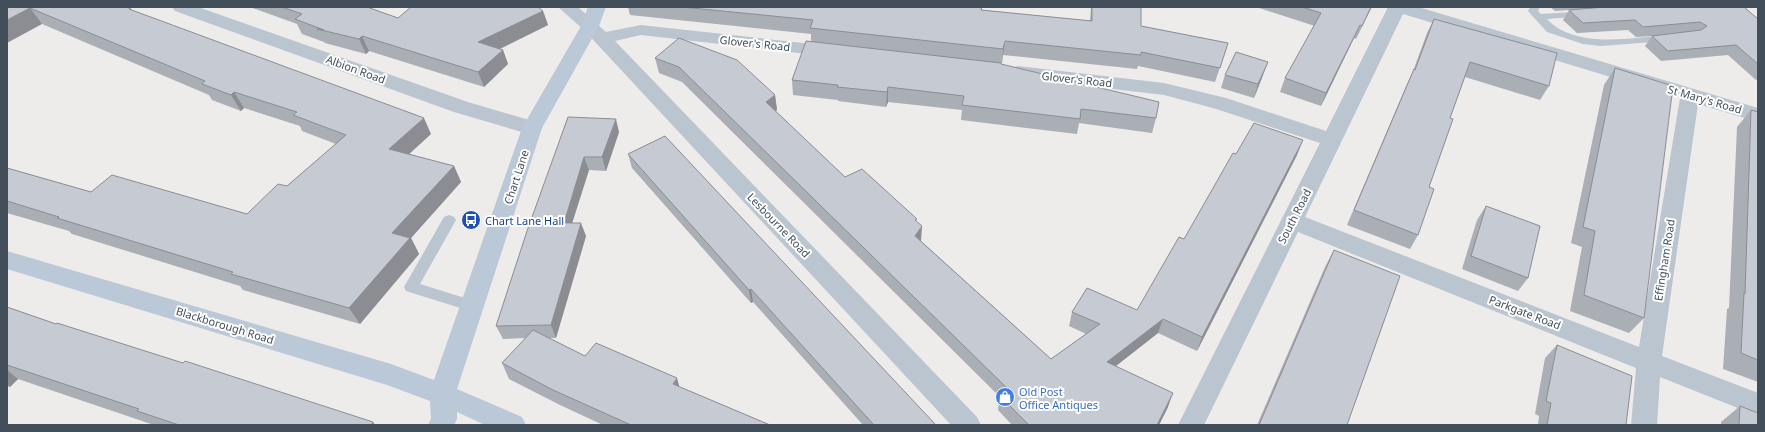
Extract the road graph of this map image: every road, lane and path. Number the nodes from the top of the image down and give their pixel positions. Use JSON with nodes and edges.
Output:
{"nodes":[{"id":1,"x":181,"y":7,"type":"edge"},
{"id":2,"x":567,"y":7,"type":"edge"},
{"id":3,"x":1398,"y":7,"type":"edge"},
{"id":4,"x":1537,"y":12,"type":"edge"},
{"id":5,"x":1592,"y":13,"type":"edge"},
{"id":6,"x":596,"y":24,"type":"edge"},
{"id":7,"x":1678,"y":37,"type":"edge"},
{"id":8,"x":847,"y":53,"type":"edge"},
{"id":9,"x":998,"y":70,"type":"edge"},
{"id":10,"x":1690,"y":95,"type":"junction"},
{"id":11,"x":1758,"y":115,"type":"edge"},
{"id":12,"x":532,"y":128,"type":"junction"},
{"id":13,"x":1332,"y":140,"type":"junction"},
{"id":14,"x":449,"y":220,"type":"dead end"},
{"id":15,"x":1291,"y":220,"type":"junction"},
{"id":16,"x":7,"y":260,"type":"edge"},
{"id":17,"x":473,"y":306,"type":"junction"},
{"id":18,"x":1649,"y":360,"type":"junction"},
{"id":19,"x":442,"y":394,"type":"junction"},
{"id":20,"x":1758,"y":405,"type":"edge"},
{"id":21,"x":441,"y":425,"type":"edge"},
{"id":22,"x":513,"y":425,"type":"edge"},
{"id":23,"x":968,"y":425,"type":"edge"},
{"id":24,"x":1191,"y":425,"type":"edge"},
{"id":25,"x":1644,"y":425,"type":"edge"}],
"edges":[{"from":1,"to":12,"type":"street","name":"Albion Road"},
{"from":2,"to":6,"type":"street","name":"Lesbourne Road"},
{"from":3,"to":10,"type":"street","name":"St Mary's Road"},
{"from":3,"to":13,"type":"street","name":"South Road"},
{"from":4,"to":5,"type":"lane"},
{"from":4,"to":7,"type":"lane"},
{"from":6,"to":8,"type":"street","name":"Glover's Road"},
{"from":6,"to":12,"type":"street","name":"Chart Lane"},
{"from":6,"to":23,"type":"street","name":"Lesbourne Road"},
{"from":9,"to":13,"type":"street","name":"Glover's Road"},
{"from":10,"to":11,"type":"street","name":"St Mary's Road"},
{"from":10,"to":18,"type":"street","name":"Effingham Road"},
{"from":12,"to":17,"type":"street","name":"Chart Lane"},
{"from":13,"to":15,"type":"street","name":"South Road"},
{"from":14,"to":17,"type":"lane"},
{"from":15,"to":18,"type":"street","name":"Parkgate Road"},
{"from":15,"to":24,"type":"street","name":"South Road"},
{"from":16,"to":19,"type":"street","name":"Blackborough Road"},
{"from":17,"to":19,"type":"street","name":"Chart Lane"},
{"from":18,"to":20,"type":"street","name":"Parkgate Road"},
{"from":18,"to":25,"type":"street","name":"Effingham Road"},
{"from":19,"to":21,"type":"street","name":"Chart Lane"},
{"from":19,"to":22,"type":"street","name":"Blackborough Road"}]}
